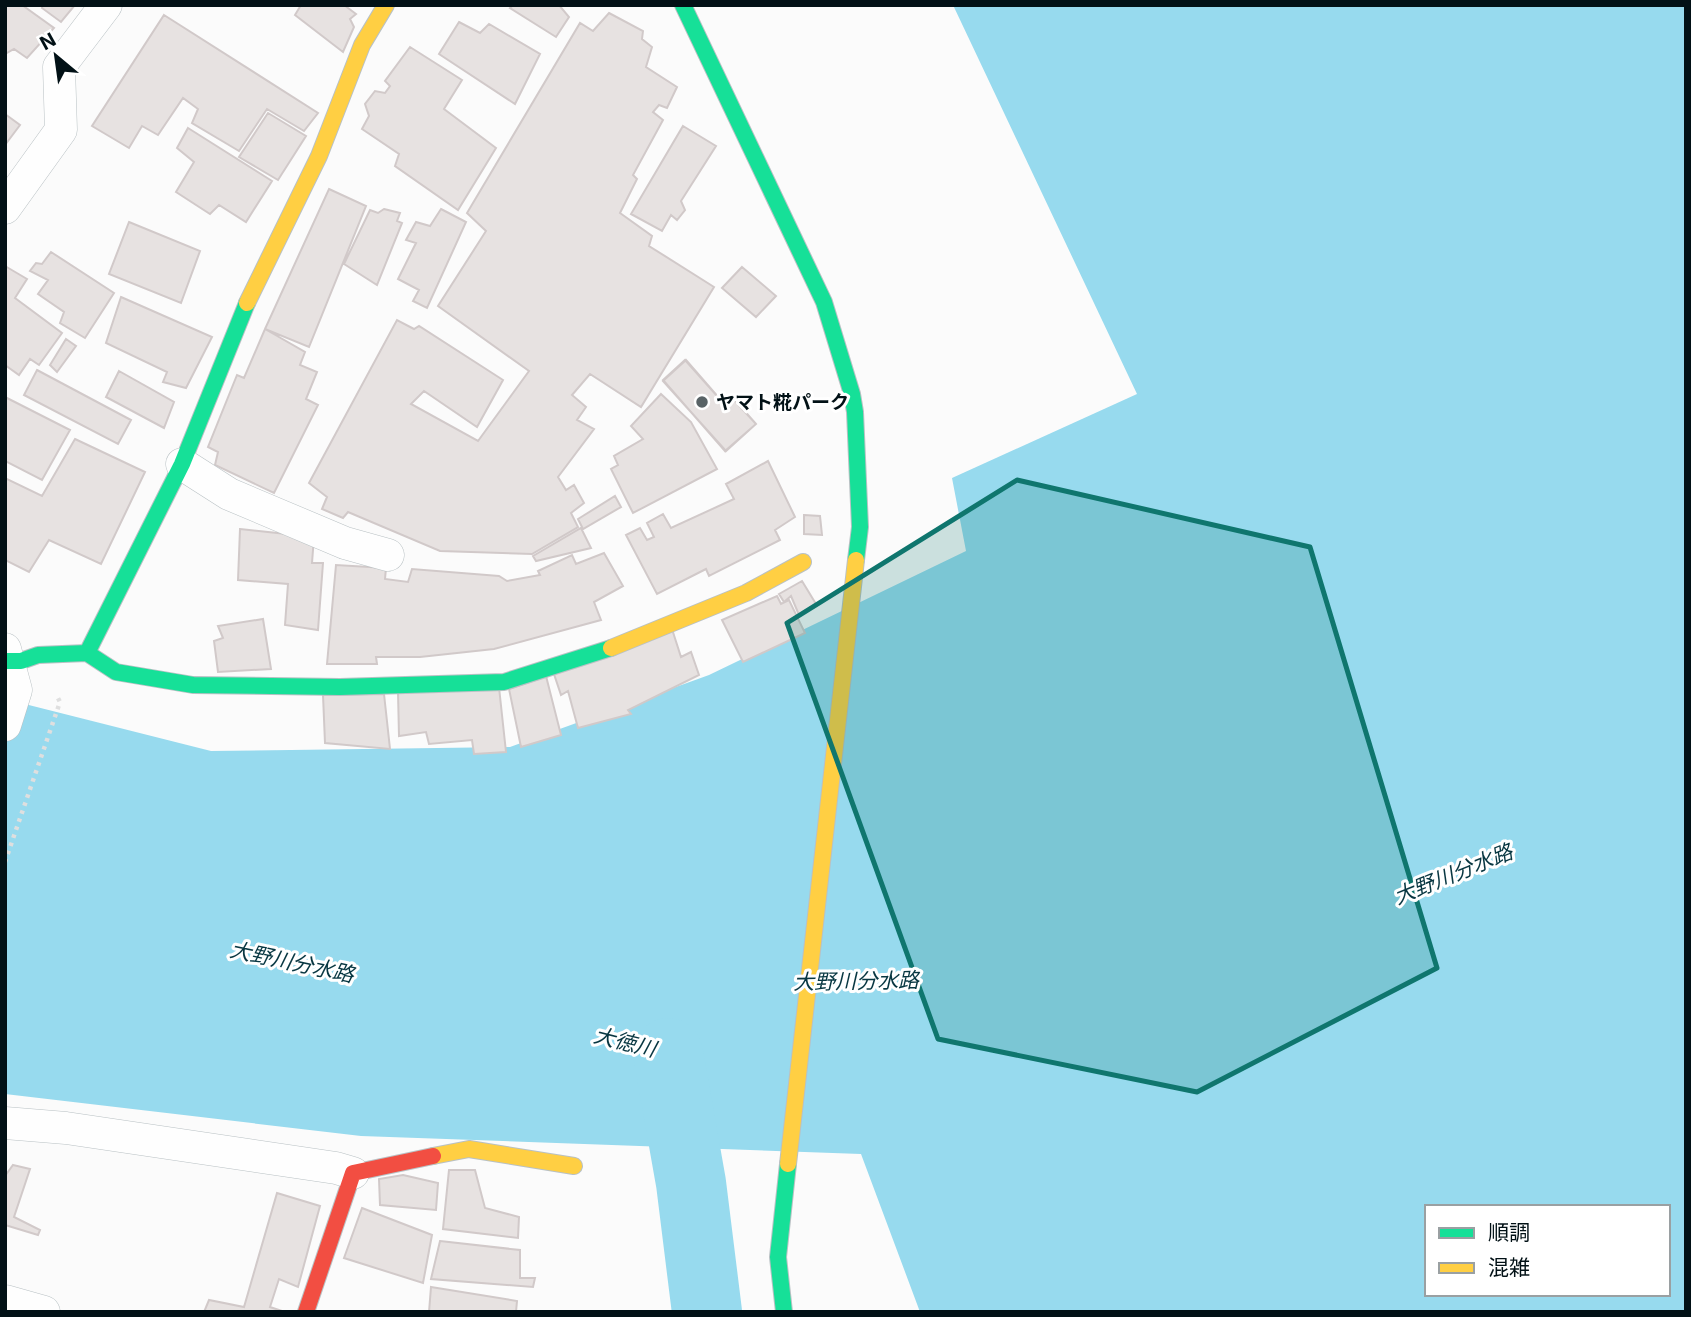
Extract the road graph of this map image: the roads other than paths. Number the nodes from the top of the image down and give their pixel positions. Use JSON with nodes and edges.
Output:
{"nodes":[{"id":1,"x":106,"y":5,"type":"edge"},
{"id":2,"x":386,"y":5,"type":"edge"},
{"id":3,"x":683,"y":5,"type":"edge"},
{"id":4,"x":5,"y":208,"type":"edge"},
{"id":5,"x":182,"y":464,"type":"junction"},
{"id":6,"x":388,"y":555,"type":"dead end"},
{"id":7,"x":803,"y":562,"type":"dead end"},
{"id":8,"x":87,"y":653,"type":"junction"},
{"id":9,"x":9,"y":665,"type":"edge"},
{"id":10,"x":5,"y":725,"type":"edge"},
{"id":11,"x":5,"y":1123,"type":"edge"},
{"id":12,"x":574,"y":1166,"type":"dead end"},
{"id":13,"x":354,"y":1173,"type":"junction"},
{"id":14,"x":5,"y":1301,"type":"edge"},
{"id":15,"x":44,"y":1312,"type":"edge"},
{"id":16,"x":306,"y":1312,"type":"edge"},
{"id":17,"x":784,"y":1312,"type":"edge"}],
"edges":[{"from":1,"to":4,"type":"street"},
{"from":2,"to":5,"type":"street"},
{"from":3,"to":17,"type":"street"},
{"from":5,"to":6,"type":"street"},
{"from":5,"to":8,"type":"street"},
{"from":7,"to":8,"type":"street"},
{"from":8,"to":9,"type":"street"},
{"from":9,"to":10,"type":"street"},
{"from":11,"to":13,"type":"street"},
{"from":12,"to":13,"type":"street"},
{"from":13,"to":16,"type":"street"},
{"from":14,"to":15,"type":"street"}]}
